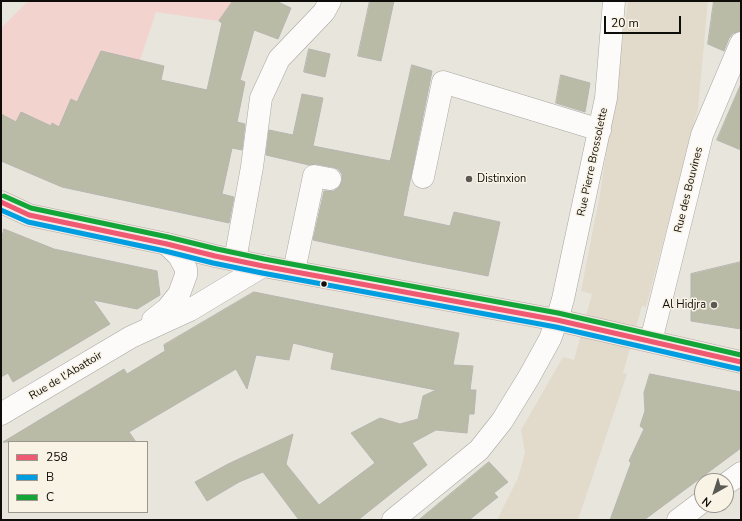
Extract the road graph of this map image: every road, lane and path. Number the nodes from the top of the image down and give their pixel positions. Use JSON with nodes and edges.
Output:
{"nodes":[{"id":1,"x":330,"y":1,"type":"edge"},
{"id":2,"x":614,"y":1,"type":"edge"},
{"id":3,"x":741,"y":43,"type":"edge"},
{"id":4,"x":600,"y":130,"type":"junction"},
{"id":5,"x":423,"y":177,"type":"dead end"},
{"id":6,"x":330,"y":179,"type":"dead end"},
{"id":7,"x":1,"y":202,"type":"edge"},
{"id":8,"x":167,"y":244,"type":"junction"},
{"id":9,"x":235,"y":260,"type":"junction"},
{"id":10,"x":263,"y":266,"type":"junction"},
{"id":11,"x":294,"y":271,"type":"junction"},
{"id":12,"x":557,"y":320,"type":"junction"},
{"id":13,"x":131,"y":337,"type":"junction"},
{"id":14,"x":651,"y":341,"type":"junction"},
{"id":15,"x":741,"y":362,"type":"edge"},
{"id":16,"x":1,"y":414,"type":"edge"},
{"id":17,"x":694,"y":508,"type":"edge"},
{"id":18,"x":393,"y":520,"type":"edge"},
{"id":19,"x":678,"y":520,"type":"edge"}],
"edges":[{"from":1,"to":9,"type":"street"},
{"from":2,"to":4,"type":"street","name":"Rue Pierre Brossolette"},
{"from":3,"to":14,"type":"street","name":"Rue des Bouvines"},
{"from":4,"to":5,"type":"street"},
{"from":4,"to":12,"type":"street","name":"Rue Pierre Brossolette"},
{"from":6,"to":11,"type":"street"},
{"from":7,"to":8,"type":"main road"},
{"from":8,"to":9,"type":"main road"},
{"from":8,"to":13,"type":"street","name":"Rue de l'Abattoir"},
{"from":9,"to":10,"type":"main road"},
{"from":10,"to":11,"type":"main road"},
{"from":10,"to":13,"type":"street","name":"Rue de l'Abattoir"},
{"from":11,"to":12,"type":"main road"},
{"from":12,"to":14,"type":"main road"},
{"from":12,"to":18,"type":"street","name":"Rue Pierre Brossolette"},
{"from":13,"to":16,"type":"street","name":"Rue de l'Abattoir"},
{"from":14,"to":15,"type":"main road"},
{"from":17,"to":19,"type":"street"}]}
